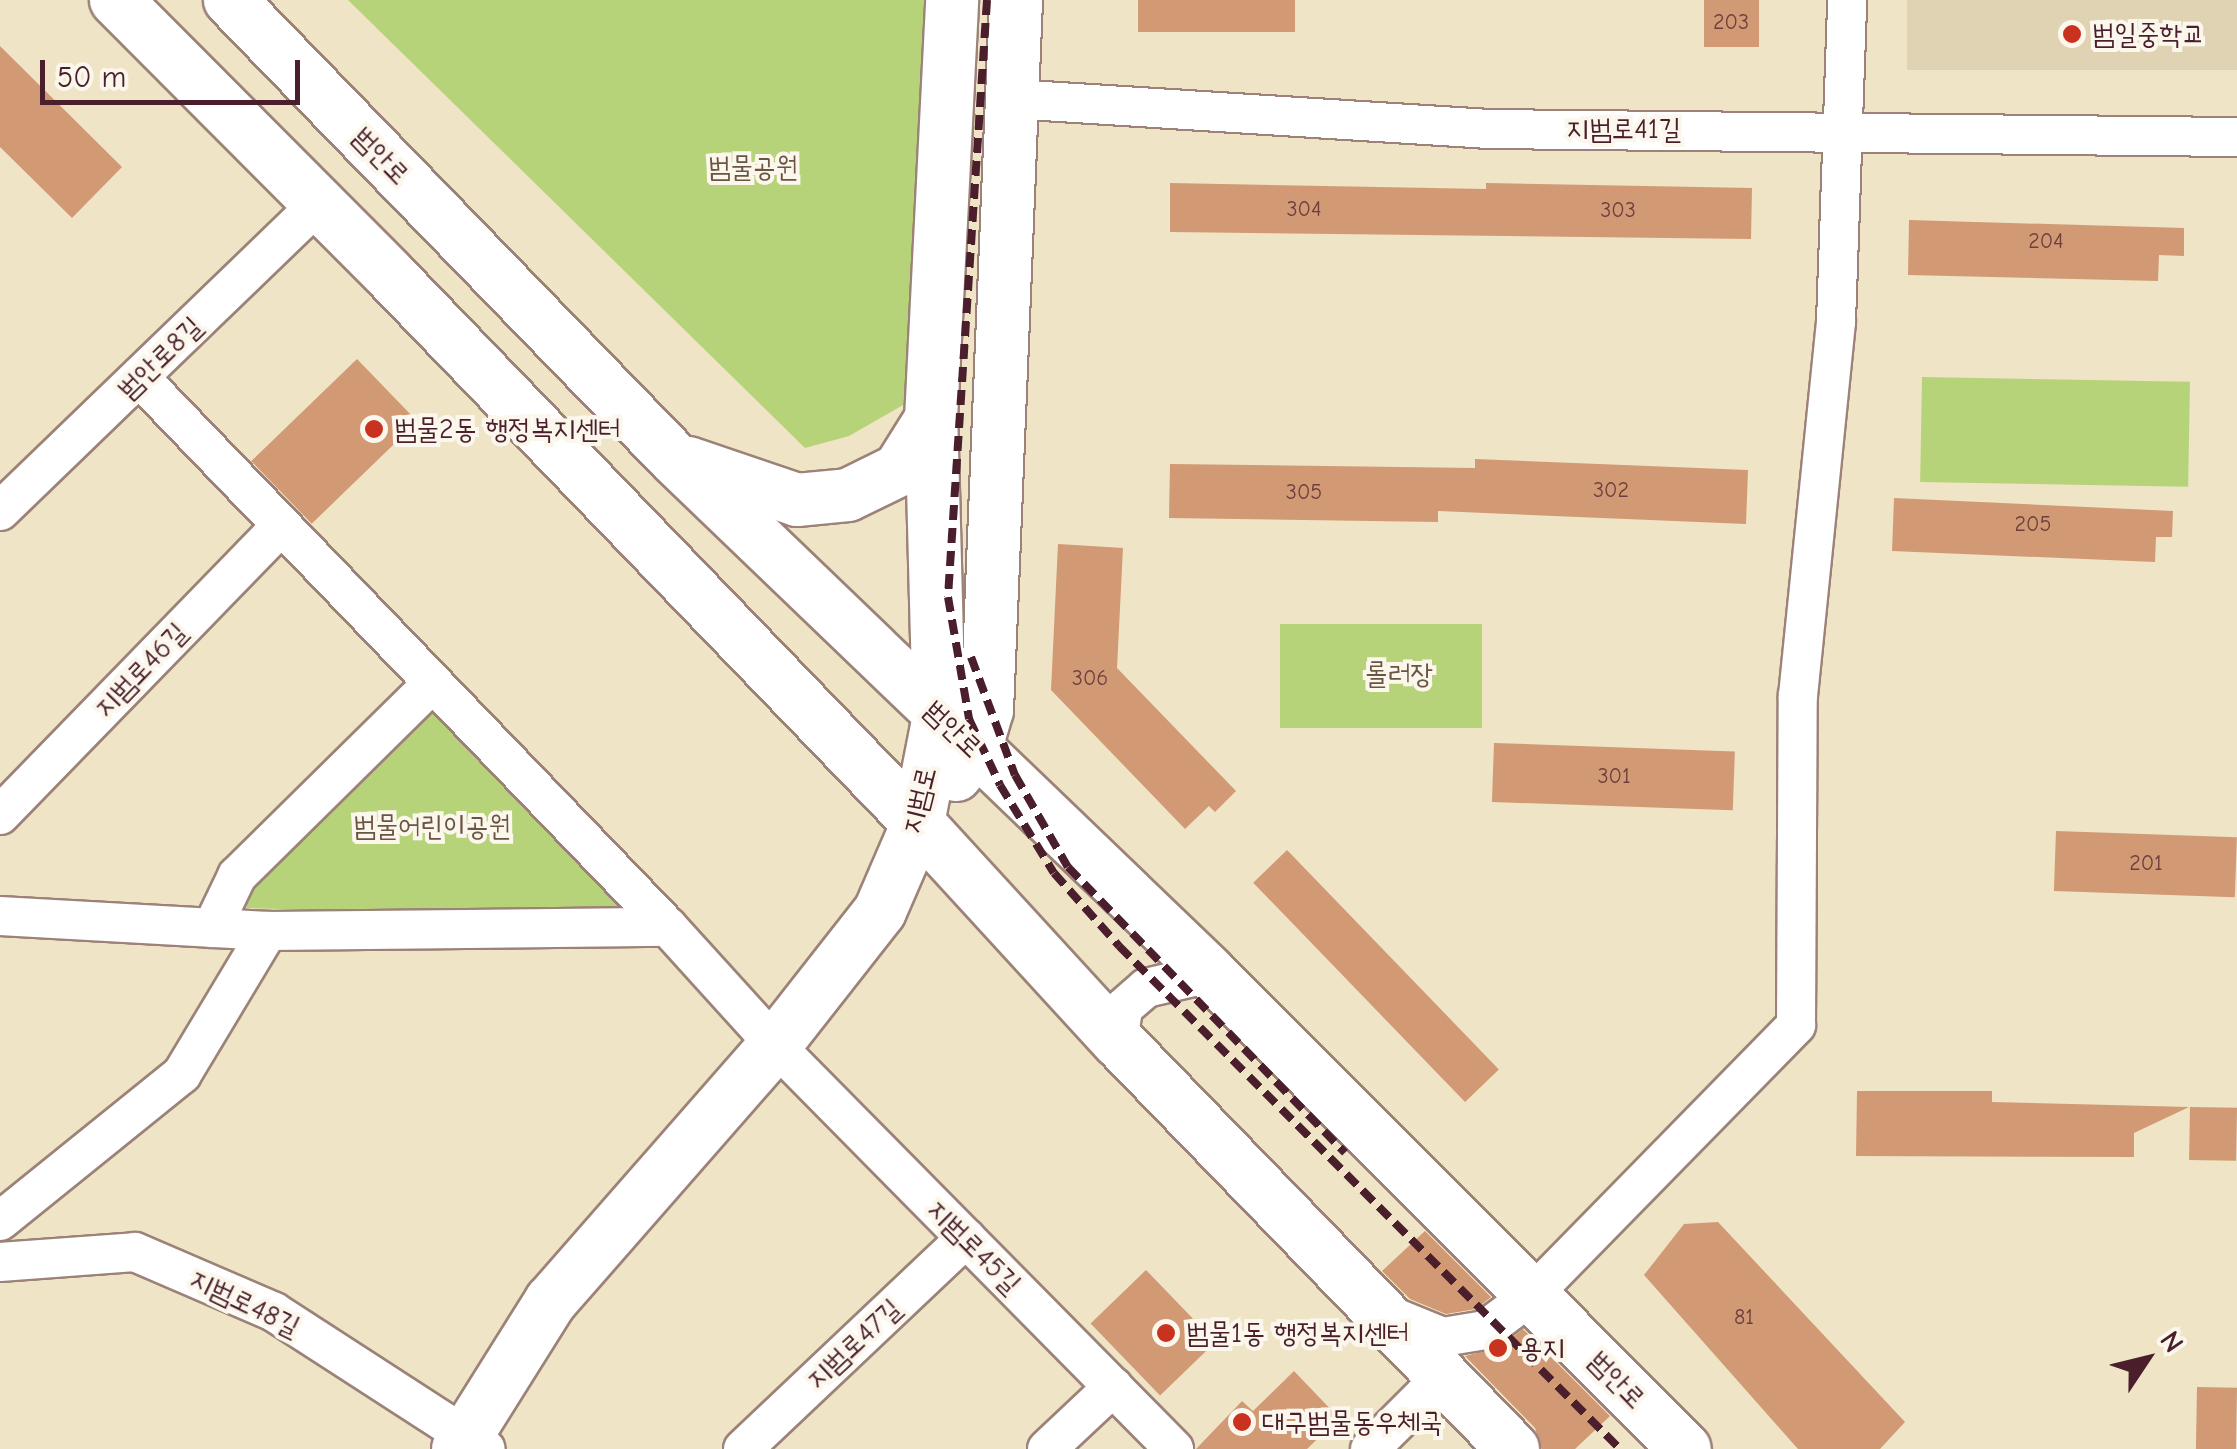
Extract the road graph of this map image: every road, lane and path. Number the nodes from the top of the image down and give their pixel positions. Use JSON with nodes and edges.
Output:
{"nodes":[{"id":1,"x":116,"y":0,"type":"edge"},
{"id":2,"x":230,"y":0,"type":"edge"},
{"id":3,"x":952,"y":0,"type":"edge"},
{"id":4,"x":1016,"y":0,"type":"edge"},
{"id":5,"x":1846,"y":0,"type":"edge"},
{"id":6,"x":1012,"y":99,"type":"junction"},
{"id":7,"x":1843,"y":130,"type":"junction"},
{"id":8,"x":2237,"y":138,"type":"edge"},
{"id":9,"x":318,"y":204,"type":"junction"},
{"id":10,"x":140,"y":378,"type":"junction"},
{"id":11,"x":930,"y":419,"type":"junction"},
{"id":12,"x":675,"y":459,"type":"junction"},
{"id":13,"x":0,"y":512,"type":"edge"},
{"id":14,"x":281,"y":526,"type":"junction"},
{"id":15,"x":434,"y":684,"type":"junction"},
{"id":16,"x":957,"y":733,"type":"junction"},
{"id":17,"x":0,"y":815,"type":"edge"},
{"id":18,"x":918,"y":823,"type":"junction"},
{"id":19,"x":0,"y":916,"type":"edge"},
{"id":20,"x":668,"y":927,"type":"junction"},
{"id":21,"x":212,"y":928,"type":"junction"},
{"id":22,"x":268,"y":931,"type":"junction"},
{"id":23,"x":1210,"y":973,"type":"junction"},
{"id":24,"x":1118,"y":1041,"type":"junction"},
{"id":25,"x":774,"y":1045,"type":"junction"},
{"id":26,"x":0,"y":1221,"type":"edge"},
{"id":27,"x":966,"y":1238,"type":"junction"},
{"id":28,"x":0,"y":1262,"type":"edge"},
{"id":29,"x":1533,"y":1294,"type":"junction"},
{"id":30,"x":1378,"y":1311,"type":"junction"},
{"id":31,"x":1442,"y":1377,"type":"junction"},
{"id":32,"x":1112,"y":1387,"type":"junction"},
{"id":33,"x":470,"y":1444,"type":"edge"},
{"id":34,"x":743,"y":1449,"type":"edge"},
{"id":35,"x":1047,"y":1449,"type":"edge"},
{"id":36,"x":1174,"y":1449,"type":"edge"},
{"id":37,"x":1370,"y":1449,"type":"edge"},
{"id":38,"x":1513,"y":1449,"type":"edge"},
{"id":39,"x":1685,"y":1449,"type":"edge"}],
"edges":[{"from":1,"to":9,"type":"main road"},
{"from":2,"to":12,"type":"main road","name":"범안로"},
{"from":3,"to":11,"type":"main road"},
{"from":4,"to":6,"type":"main road"},
{"from":5,"to":7,"type":"street"},
{"from":6,"to":7,"type":"street","name":"지범로41길"},
{"from":6,"to":16,"type":"main road"},
{"from":7,"to":8,"type":"street","name":"지범로41길"},
{"from":7,"to":29,"type":"street"},
{"from":9,"to":10,"type":"street","name":"범안로8길"},
{"from":9,"to":18,"type":"main road"},
{"from":10,"to":13,"type":"street","name":"범안로8길"},
{"from":10,"to":14,"type":"street"},
{"from":11,"to":12,"type":"main road"},
{"from":11,"to":16,"type":"main road"},
{"from":12,"to":16,"type":"main road","name":"범안로"},
{"from":14,"to":15,"type":"street"},
{"from":14,"to":17,"type":"street","name":"지범로46길"},
{"from":15,"to":20,"type":"street"},
{"from":15,"to":21,"type":"street"},
{"from":16,"to":18,"type":"main road","name":"지범로"},
{"from":16,"to":23,"type":"main road","name":"범안로"},
{"from":18,"to":24,"type":"main road"},
{"from":18,"to":25,"type":"main road","name":"지범로"},
{"from":19,"to":21,"type":"street"},
{"from":20,"to":22,"type":"street"},
{"from":20,"to":25,"type":"street"},
{"from":21,"to":22,"type":"street"},
{"from":22,"to":26,"type":"street"},
{"from":23,"to":24,"type":"street"},
{"from":23,"to":29,"type":"main road","name":"범안로"},
{"from":24,"to":30,"type":"main road"},
{"from":25,"to":27,"type":"street","name":"지범로45길"},
{"from":25,"to":33,"type":"main road","name":"지범로"},
{"from":27,"to":32,"type":"street","name":"지범로45길"},
{"from":27,"to":34,"type":"street","name":"지범로47길"},
{"from":28,"to":33,"type":"street","name":"지범로48길"},
{"from":29,"to":30,"type":"street"},
{"from":29,"to":39,"type":"main road","name":"범안로"},
{"from":30,"to":31,"type":"main road"},
{"from":31,"to":37,"type":"street"},
{"from":31,"to":38,"type":"main road"},
{"from":32,"to":35,"type":"street"},
{"from":32,"to":36,"type":"street","name":"지범로45길"}]}
